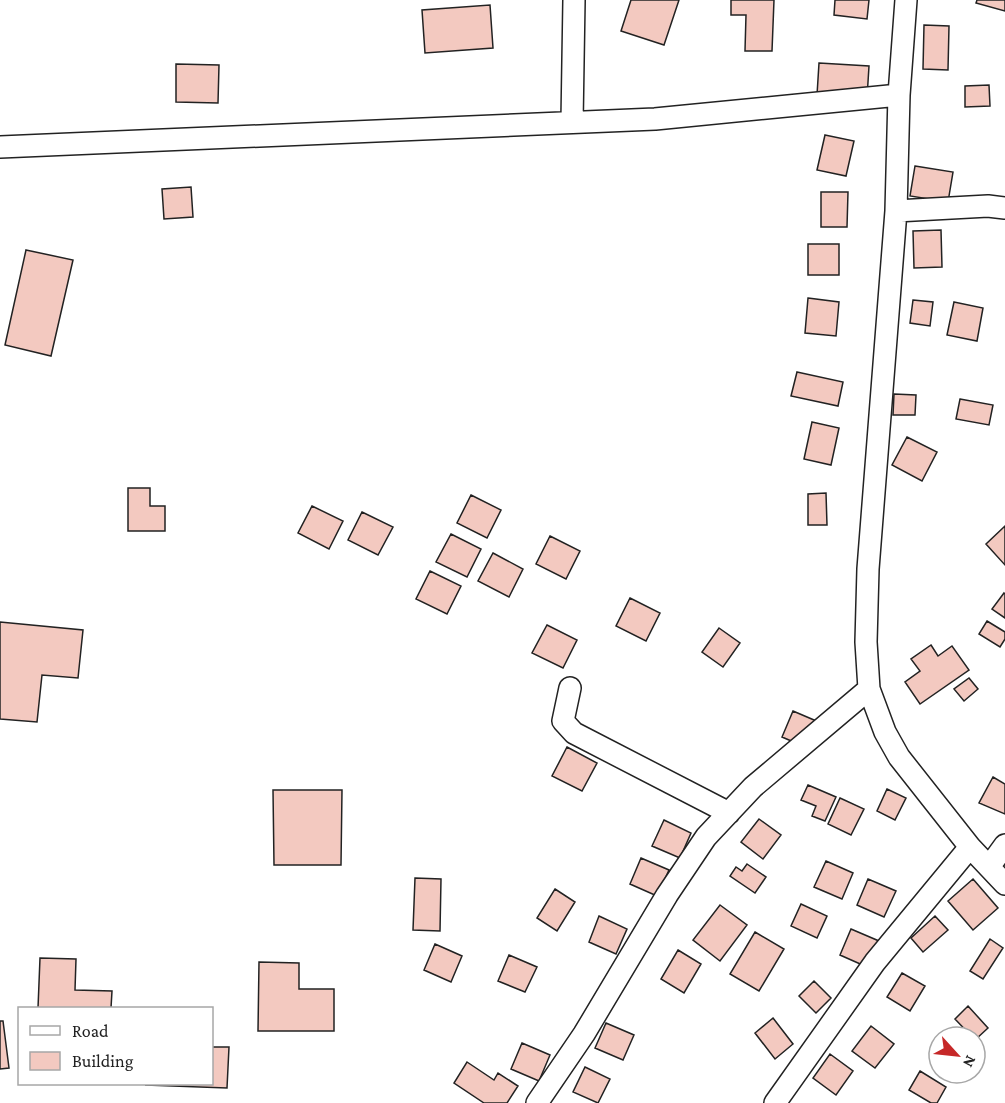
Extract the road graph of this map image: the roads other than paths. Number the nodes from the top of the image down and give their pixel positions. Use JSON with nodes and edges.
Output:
{"nodes":[{"id":1,"x":574,"y":0,"type":"edge"},
{"id":2,"x":906,"y":0,"type":"edge"},
{"id":3,"x":898,"y":95,"type":"junction"},
{"id":4,"x":572,"y":122,"type":"junction"},
{"id":5,"x":0,"y":147,"type":"edge"},
{"id":6,"x":1005,"y":208,"type":"edge"},
{"id":7,"x":896,"y":211,"type":"junction"},
{"id":8,"x":570,"y":687,"type":"dead end"},
{"id":9,"x":869,"y":689,"type":"junction"},
{"id":10,"x":729,"y":813,"type":"junction"},
{"id":11,"x":1005,"y":845,"type":"edge"},
{"id":12,"x":970,"y":847,"type":"junction"},
{"id":13,"x":989,"y":867,"type":"junction"},
{"id":14,"x":1005,"y":884,"type":"edge"},
{"id":15,"x":537,"y":1103,"type":"edge"},
{"id":16,"x":775,"y":1103,"type":"edge"}],
"edges":[{"from":1,"to":4,"type":"street"},
{"from":2,"to":3,"type":"street"},
{"from":3,"to":4,"type":"street"},
{"from":3,"to":7,"type":"street"},
{"from":4,"to":5,"type":"street"},
{"from":6,"to":7,"type":"street"},
{"from":7,"to":9,"type":"street"},
{"from":8,"to":10,"type":"street"},
{"from":9,"to":10,"type":"street"},
{"from":9,"to":12,"type":"street"},
{"from":10,"to":15,"type":"street"},
{"from":11,"to":13,"type":"street"},
{"from":12,"to":13,"type":"street"},
{"from":12,"to":16,"type":"street"},
{"from":13,"to":14,"type":"street"}]}
